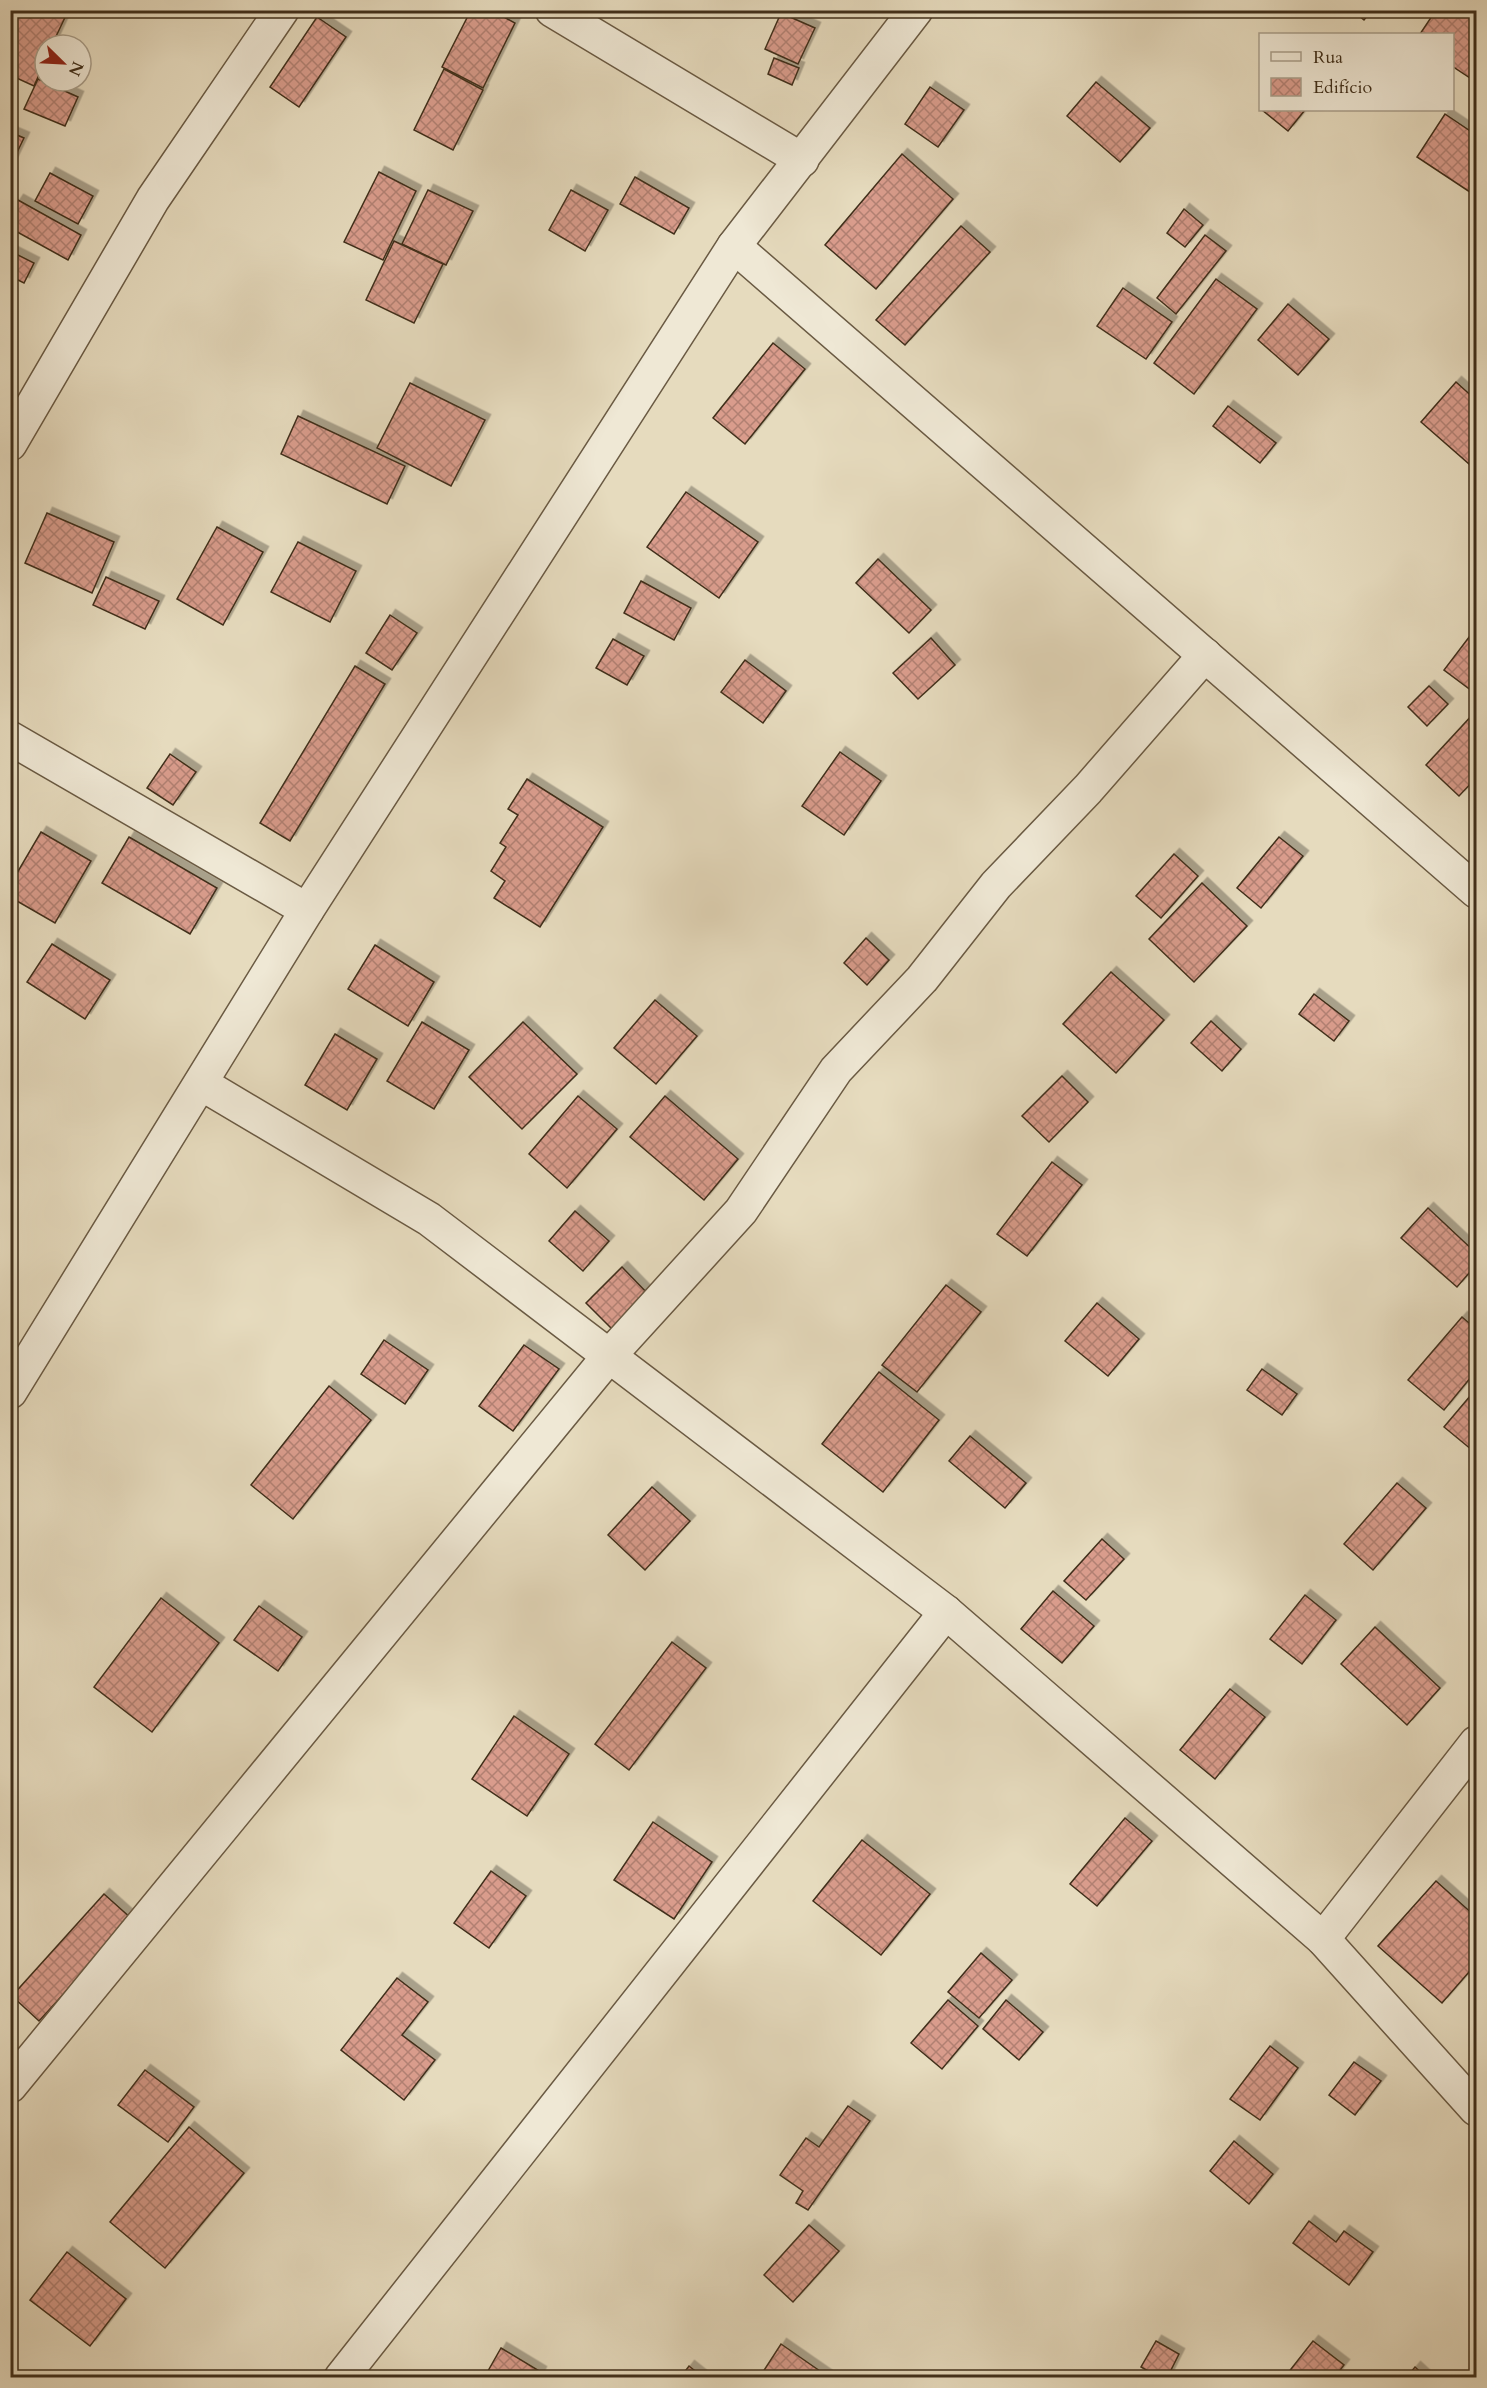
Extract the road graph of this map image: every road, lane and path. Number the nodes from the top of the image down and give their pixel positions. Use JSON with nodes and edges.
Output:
{"nodes":[{"id":1,"x":282,"y":10,"type":"edge"},
{"id":2,"x":552,"y":10,"type":"edge"},
{"id":3,"x":916,"y":10,"type":"edge"},
{"id":4,"x":802,"y":160,"type":"junction"},
{"id":5,"x":734,"y":246,"type":"junction"},
{"id":6,"x":10,"y":444,"type":"edge"},
{"id":7,"x":1205,"y":655,"type":"junction"},
{"id":8,"x":10,"y":738,"type":"edge"},
{"id":9,"x":1476,"y":891,"type":"edge"},
{"id":10,"x":307,"y":910,"type":"junction"},
{"id":11,"x":202,"y":1084,"type":"junction"},
{"id":12,"x":609,"y":1356,"type":"junction"},
{"id":13,"x":10,"y":1392,"type":"edge"},
{"id":14,"x":946,"y":1612,"type":"junction"},
{"id":15,"x":1476,"y":1743,"type":"edge"},
{"id":16,"x":1323,"y":1939,"type":"junction"},
{"id":17,"x":10,"y":2086,"type":"edge"},
{"id":18,"x":1476,"y":2109,"type":"edge"},
{"id":19,"x":341,"y":2378,"type":"edge"}],
"edges":[{"from":1,"to":6,"type":"street"},
{"from":2,"to":4,"type":"street"},
{"from":3,"to":4,"type":"street"},
{"from":4,"to":5,"type":"street"},
{"from":5,"to":7,"type":"street"},
{"from":5,"to":10,"type":"street"},
{"from":7,"to":9,"type":"street"},
{"from":7,"to":12,"type":"street"},
{"from":8,"to":10,"type":"street"},
{"from":10,"to":11,"type":"street"},
{"from":11,"to":12,"type":"street"},
{"from":11,"to":13,"type":"street"},
{"from":12,"to":14,"type":"street"},
{"from":12,"to":17,"type":"street"},
{"from":14,"to":16,"type":"street"},
{"from":14,"to":19,"type":"street"},
{"from":15,"to":16,"type":"street"},
{"from":16,"to":18,"type":"street"}]}
